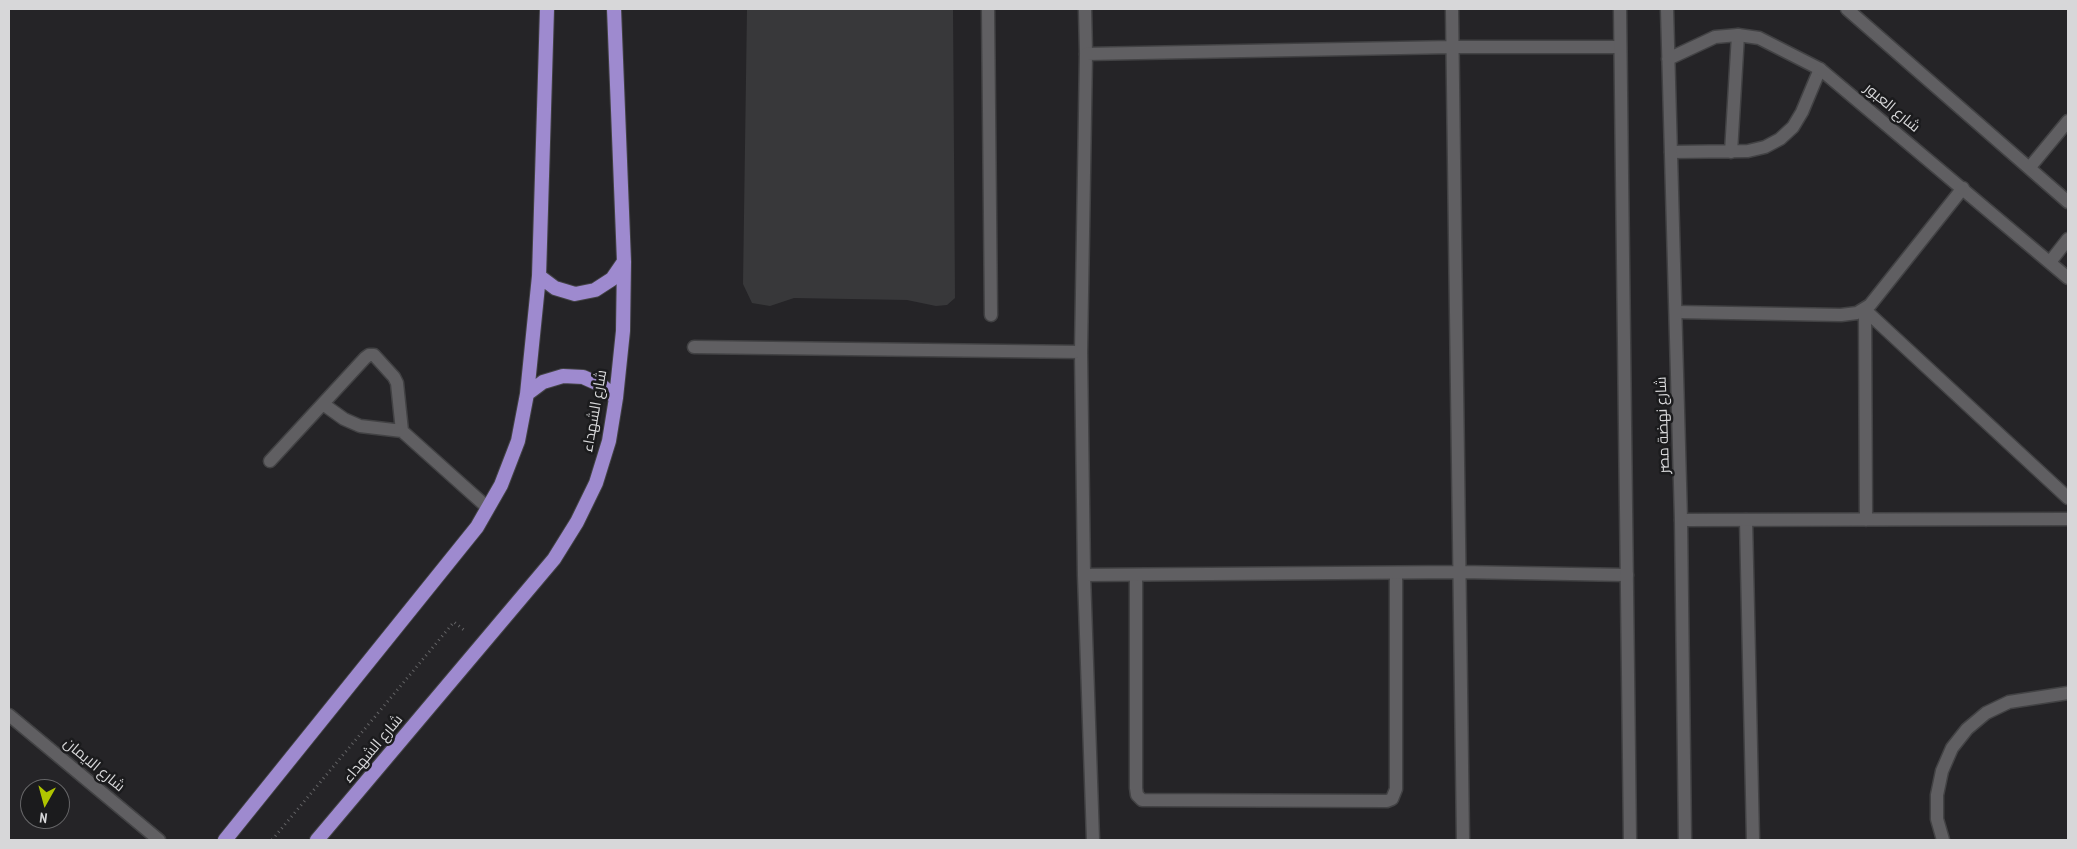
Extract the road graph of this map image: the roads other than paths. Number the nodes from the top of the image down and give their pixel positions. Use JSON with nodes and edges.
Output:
{"nodes":[{"id":1,"x":547,"y":9,"type":"edge"},
{"id":2,"x":614,"y":9,"type":"edge"},
{"id":3,"x":988,"y":9,"type":"edge"},
{"id":4,"x":1085,"y":9,"type":"edge"},
{"id":5,"x":1452,"y":9,"type":"edge"},
{"id":6,"x":1620,"y":9,"type":"edge"},
{"id":7,"x":1667,"y":9,"type":"edge"},
{"id":8,"x":1847,"y":9,"type":"edge"},
{"id":9,"x":1738,"y":35,"type":"junction"},
{"id":10,"x":1452,"y":47,"type":"junction"},
{"id":11,"x":1620,"y":47,"type":"junction"},
{"id":12,"x":1086,"y":54,"type":"junction"},
{"id":13,"x":1668,"y":59,"type":"junction"},
{"id":14,"x":1820,"y":69,"type":"junction"},
{"id":15,"x":2068,"y":121,"type":"edge"},
{"id":16,"x":1671,"y":152,"type":"junction"},
{"id":17,"x":1731,"y":152,"type":"junction"},
{"id":18,"x":2030,"y":167,"type":"junction"},
{"id":19,"x":1963,"y":188,"type":"junction"},
{"id":20,"x":2068,"y":202,"type":"edge"},
{"id":21,"x":2068,"y":239,"type":"edge"},
{"id":22,"x":624,"y":262,"type":"junction"},
{"id":23,"x":2050,"y":262,"type":"junction"},
{"id":24,"x":539,"y":276,"type":"junction"},
{"id":25,"x":2068,"y":278,"type":"edge"},
{"id":26,"x":1865,"y":310,"type":"junction"},
{"id":27,"x":1676,"y":312,"type":"junction"},
{"id":28,"x":991,"y":315,"type":"dead end"},
{"id":29,"x":694,"y":347,"type":"dead end"},
{"id":30,"x":1081,"y":352,"type":"junction"},
{"id":31,"x":527,"y":394,"type":"junction"},
{"id":32,"x":616,"y":398,"type":"junction"},
{"id":33,"x":323,"y":404,"type":"junction"},
{"id":34,"x":402,"y":431,"type":"junction"},
{"id":35,"x":270,"y":461,"type":"dead end"},
{"id":36,"x":2068,"y":498,"type":"edge"},
{"id":37,"x":488,"y":508,"type":"junction"},
{"id":38,"x":2068,"y":519,"type":"edge"},
{"id":39,"x":1681,"y":520,"type":"junction"},
{"id":40,"x":1746,"y":520,"type":"junction"},
{"id":41,"x":1866,"y":520,"type":"junction"},
{"id":42,"x":1460,"y":572,"type":"junction"},
{"id":43,"x":1396,"y":573,"type":"junction"},
{"id":44,"x":1627,"y":574,"type":"junction"},
{"id":45,"x":1084,"y":575,"type":"junction"},
{"id":46,"x":1136,"y":575,"type":"junction"},
{"id":47,"x":2068,"y":692,"type":"edge"},
{"id":48,"x":9,"y":715,"type":"edge"},
{"id":49,"x":159,"y":840,"type":"edge"},
{"id":50,"x":225,"y":840,"type":"edge"},
{"id":51,"x":317,"y":840,"type":"edge"},
{"id":52,"x":1093,"y":840,"type":"edge"},
{"id":53,"x":1463,"y":840,"type":"edge"},
{"id":54,"x":1630,"y":840,"type":"edge"},
{"id":55,"x":1686,"y":840,"type":"edge"},
{"id":56,"x":1753,"y":840,"type":"edge"},
{"id":57,"x":1943,"y":840,"type":"edge"}],
"edges":[{"from":1,"to":24,"type":"highway"},
{"from":2,"to":22,"type":"highway","name":"شارع الشهداء"},
{"from":3,"to":28,"type":"street"},
{"from":4,"to":12,"type":"street"},
{"from":5,"to":10,"type":"street"},
{"from":6,"to":11,"type":"street"},
{"from":7,"to":13,"type":"street","name":"شارع نهضة مصر"},
{"from":8,"to":18,"type":"street"},
{"from":9,"to":13,"type":"street","name":"شارع العبور"},
{"from":9,"to":14,"type":"street","name":"شارع العبور"},
{"from":9,"to":17,"type":"street"},
{"from":10,"to":11,"type":"street"},
{"from":10,"to":12,"type":"street"},
{"from":10,"to":42,"type":"street"},
{"from":11,"to":44,"type":"street"},
{"from":12,"to":30,"type":"street"},
{"from":13,"to":16,"type":"street","name":"شارع نهضة مصر"},
{"from":14,"to":17,"type":"street"},
{"from":14,"to":19,"type":"street","name":"شارع العبور"},
{"from":15,"to":18,"type":"street"},
{"from":16,"to":17,"type":"street"},
{"from":16,"to":27,"type":"street","name":"شارع نهضة مصر"},
{"from":18,"to":20,"type":"street"},
{"from":19,"to":23,"type":"street","name":"شارع العبور"},
{"from":19,"to":26,"type":"street"},
{"from":21,"to":23,"type":"street"},
{"from":22,"to":24,"type":"highway"},
{"from":22,"to":32,"type":"highway","name":"شارع الشهداء"},
{"from":23,"to":25,"type":"street","name":"شارع العبور"},
{"from":24,"to":31,"type":"highway"},
{"from":26,"to":27,"type":"street"},
{"from":26,"to":36,"type":"street"},
{"from":26,"to":41,"type":"street"},
{"from":27,"to":39,"type":"street","name":"شارع نهضة مصر"},
{"from":29,"to":30,"type":"street"},
{"from":30,"to":45,"type":"street"},
{"from":31,"to":32,"type":"highway"},
{"from":31,"to":37,"type":"highway"},
{"from":32,"to":51,"type":"highway","name":"شارع الشهداء"},
{"from":33,"to":34,"type":"street"},
{"from":33,"to":34,"type":"street"},
{"from":33,"to":35,"type":"street"},
{"from":34,"to":37,"type":"street"},
{"from":37,"to":50,"type":"highway"},
{"from":38,"to":41,"type":"street"},
{"from":39,"to":40,"type":"street"},
{"from":39,"to":55,"type":"street","name":"شارع نهضة مصر"},
{"from":40,"to":41,"type":"street"},
{"from":40,"to":56,"type":"street"},
{"from":42,"to":43,"type":"street"},
{"from":42,"to":44,"type":"street"},
{"from":42,"to":53,"type":"street"},
{"from":43,"to":46,"type":"street"},
{"from":43,"to":46,"type":"street"},
{"from":44,"to":54,"type":"street"},
{"from":45,"to":46,"type":"street"},
{"from":45,"to":52,"type":"street"},
{"from":47,"to":57,"type":"street"},
{"from":48,"to":49,"type":"street","name":"شارع الايمان"}]}
